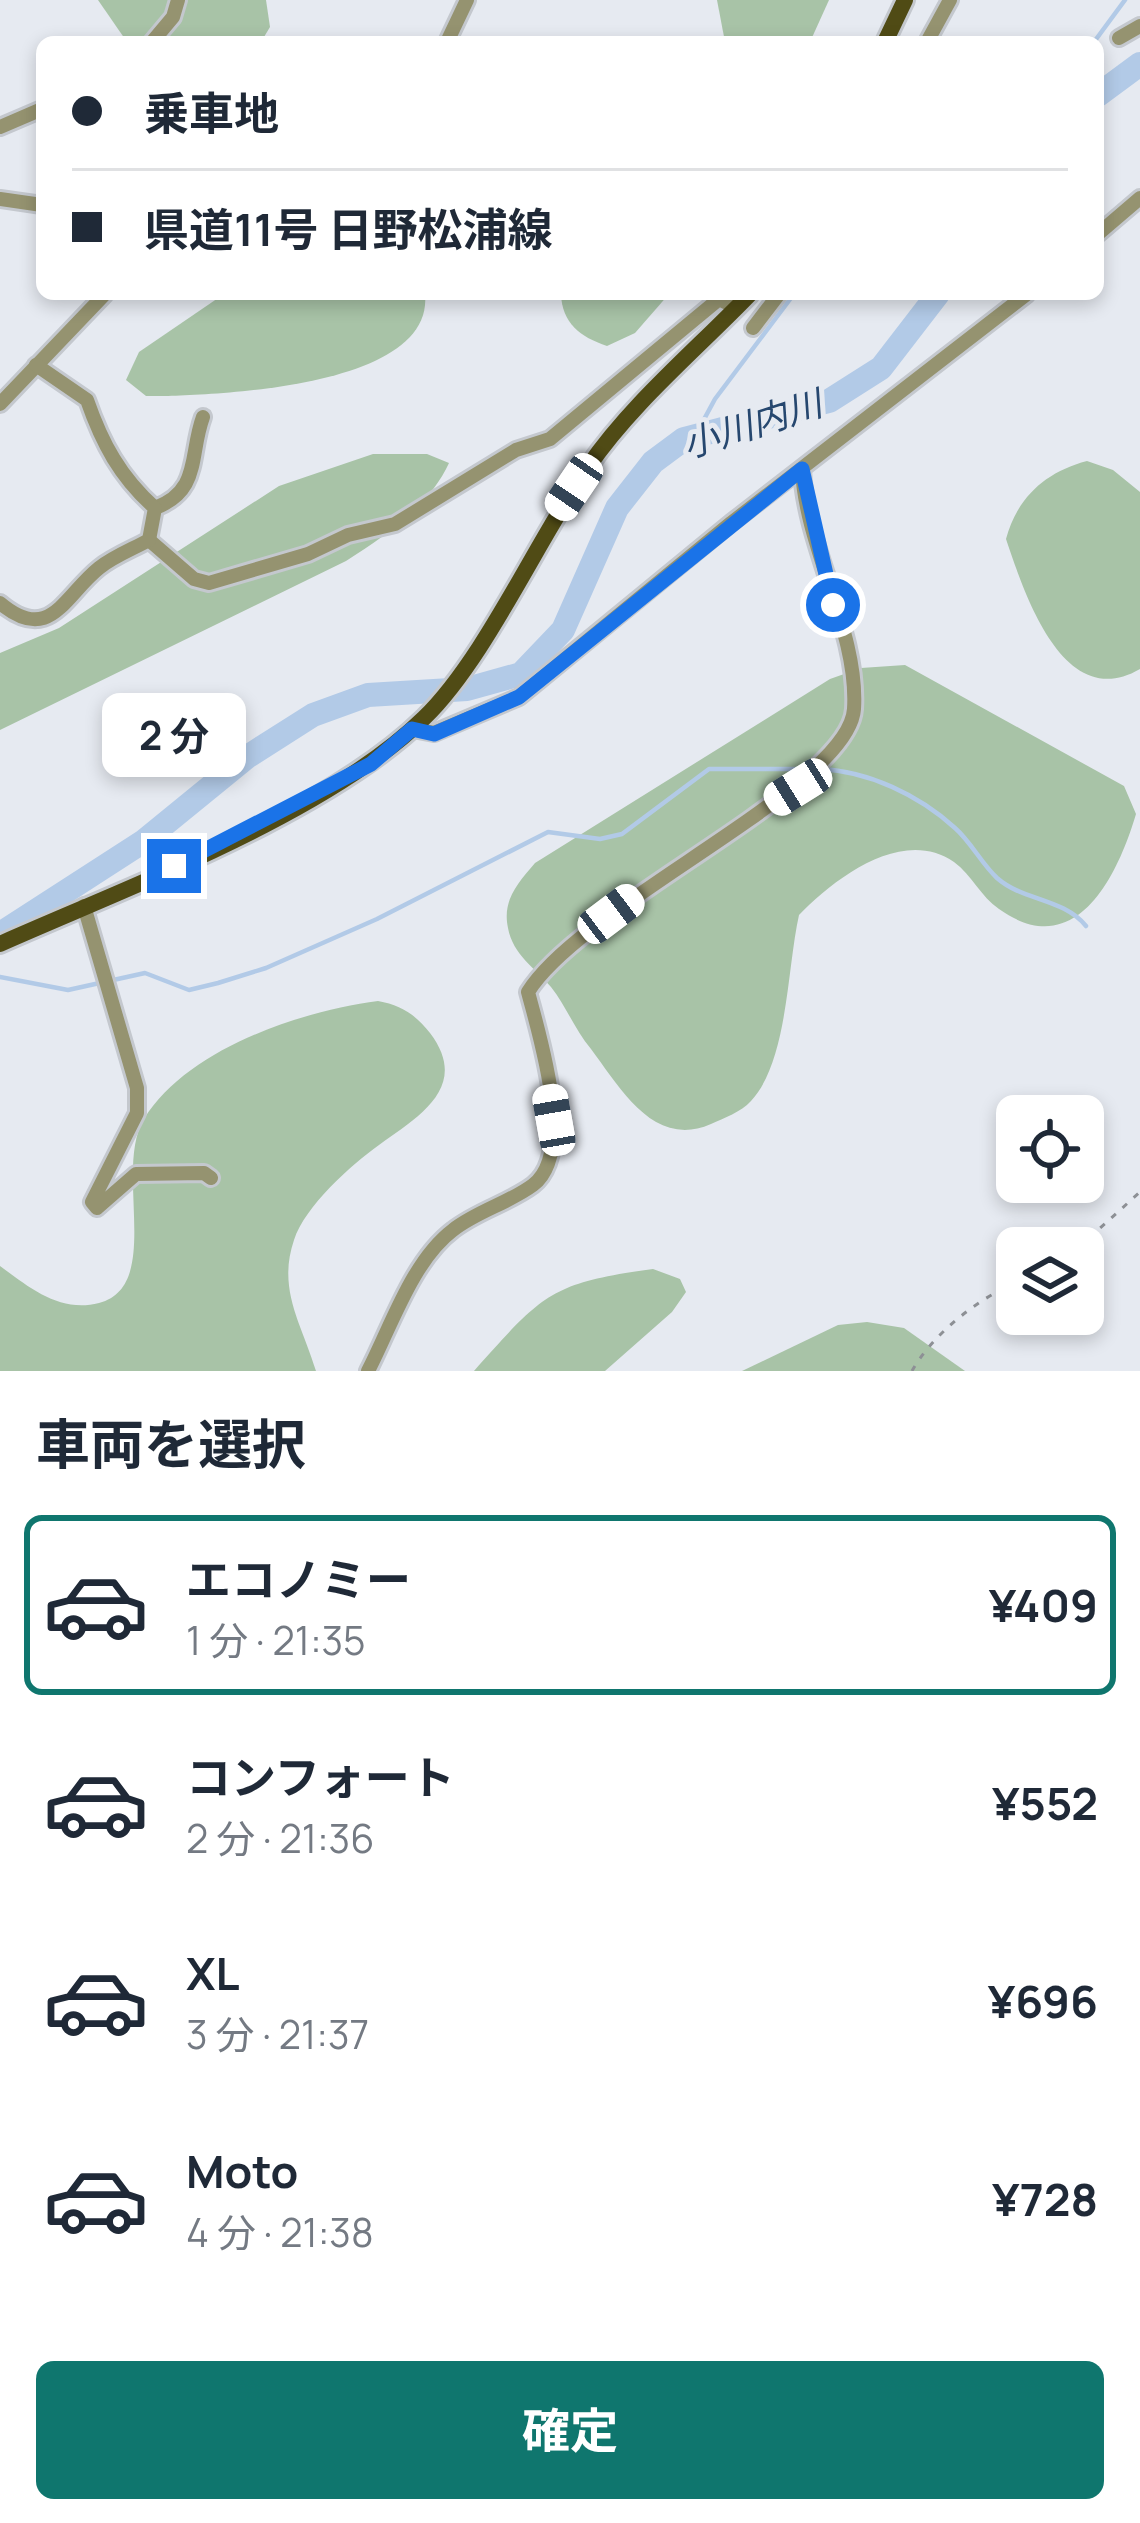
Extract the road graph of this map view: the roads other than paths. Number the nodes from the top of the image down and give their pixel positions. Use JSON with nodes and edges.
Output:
{"nodes":[{"id":1,"x":178,"y":0,"type":"edge"},
{"id":2,"x":467,"y":0,"type":"edge"},
{"id":3,"x":905,"y":0,"type":"edge"},
{"id":4,"x":950,"y":0,"type":"edge"},
{"id":5,"x":1140,"y":26,"type":"edge"},
{"id":6,"x":157,"y":36,"type":"edge"},
{"id":7,"x":450,"y":36,"type":"edge"},
{"id":8,"x":888,"y":36,"type":"edge"},
{"id":9,"x":930,"y":36,"type":"edge"},
{"id":10,"x":1119,"y":38,"type":"dead end"},
{"id":11,"x":36,"y":112,"type":"edge"},
{"id":12,"x":0,"y":127,"type":"edge"},
{"id":13,"x":1140,"y":198,"type":"edge"},
{"id":14,"x":0,"y":199,"type":"edge"},
{"id":15,"x":36,"y":204,"type":"edge"},
{"id":16,"x":1104,"y":229,"type":"edge"},
{"id":17,"x":99,"y":300,"type":"edge"},
{"id":18,"x":718,"y":300,"type":"edge"},
{"id":19,"x":774,"y":300,"type":"edge"},
{"id":20,"x":1020,"y":300,"type":"edge"},
{"id":21,"x":743,"y":301,"type":"edge"},
{"id":22,"x":753,"y":328,"type":"dead end"},
{"id":23,"x":36,"y":365,"type":"junction"},
{"id":24,"x":0,"y":404,"type":"edge"},
{"id":25,"x":203,"y":416,"type":"dead end"},
{"id":26,"x":802,"y":469,"type":"junction"},
{"id":27,"x":155,"y":508,"type":"junction"},
{"id":28,"x":149,"y":540,"type":"junction"},
{"id":29,"x":0,"y":603,"type":"edge"},
{"id":30,"x":412,"y":729,"type":"junction"},
{"id":31,"x":84,"y":906,"type":"junction"},
{"id":32,"x":0,"y":944,"type":"edge"},
{"id":33,"x":211,"y":1178,"type":"dead end"},
{"id":34,"x":368,"y":1371,"type":"edge"}],
"edges":[{"from":1,"to":6,"type":"street"},
{"from":2,"to":7,"type":"street"},
{"from":3,"to":8,"type":"main road"},
{"from":4,"to":9,"type":"street"},
{"from":5,"to":10,"type":"street"},
{"from":11,"to":12,"type":"street"},
{"from":13,"to":16,"type":"street"},
{"from":14,"to":15,"type":"street"},
{"from":17,"to":23,"type":"street"},
{"from":18,"to":28,"type":"street"},
{"from":19,"to":22,"type":"street"},
{"from":20,"to":26,"type":"street"},
{"from":21,"to":30,"type":"main road"},
{"from":23,"to":24,"type":"street"},
{"from":23,"to":27,"type":"street"},
{"from":25,"to":27,"type":"street"},
{"from":26,"to":30,"type":"street"},
{"from":26,"to":34,"type":"street"},
{"from":27,"to":28,"type":"street"},
{"from":28,"to":29,"type":"street"},
{"from":30,"to":31,"type":"main road"},
{"from":31,"to":32,"type":"main road"},
{"from":31,"to":33,"type":"street"}]}
